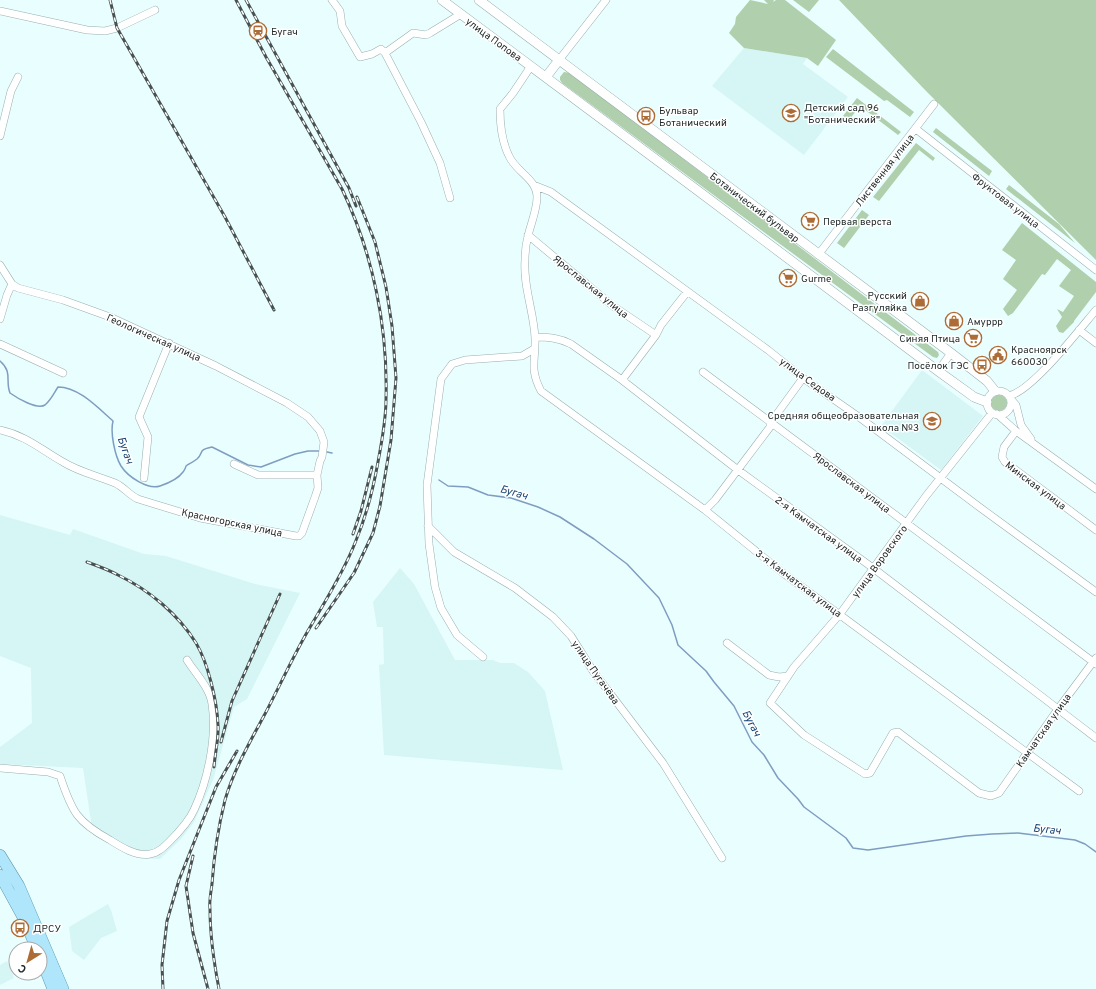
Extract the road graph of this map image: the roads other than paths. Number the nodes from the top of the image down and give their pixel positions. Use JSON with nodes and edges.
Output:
{"nodes":[{"id":1,"x":332,"y":0,"type":"edge"},
{"id":2,"x":442,"y":0,"type":"edge"},
{"id":3,"x":479,"y":0,"type":"edge"},
{"id":4,"x":606,"y":0,"type":"edge"},
{"id":5,"x":155,"y":10,"type":"dead end"},
{"id":6,"x":0,"y":11,"type":"edge"},
{"id":7,"x":461,"y":14,"type":"junction"},
{"id":8,"x":385,"y":53,"type":"junction"},
{"id":9,"x":559,"y":60,"type":"junction"},
{"id":10,"x":531,"y":66,"type":"junction"},
{"id":11,"x":18,"y":77,"type":"dead end"},
{"id":12,"x":546,"y":77,"type":"junction"},
{"id":13,"x":934,"y":104,"type":"dead end"},
{"id":14,"x":916,"y":129,"type":"junction"},
{"id":15,"x":0,"y":136,"type":"edge"},
{"id":16,"x":536,"y":186,"type":"junction"},
{"id":17,"x":450,"y":198,"type":"dead end"},
{"id":18,"x":528,"y":235,"type":"junction"},
{"id":19,"x":818,"y":255,"type":"junction"},
{"id":20,"x":0,"y":265,"type":"edge"},
{"id":21,"x":1096,"y":270,"type":"edge"},
{"id":22,"x":12,"y":284,"type":"junction"},
{"id":23,"x":687,"y":292,"type":"junction"},
{"id":24,"x":1096,"y":310,"type":"edge"},
{"id":25,"x":0,"y":319,"type":"edge"},
{"id":26,"x":1079,"y":330,"type":"junction"},
{"id":27,"x":656,"y":335,"type":"junction"},
{"id":28,"x":535,"y":337,"type":"junction"},
{"id":29,"x":1096,"y":343,"type":"edge"},
{"id":30,"x":0,"y":344,"type":"edge"},
{"id":31,"x":169,"y":344,"type":"junction"},
{"id":32,"x":534,"y":349,"type":"junction"},
{"id":33,"x":951,"y":353,"type":"junction"},
{"id":34,"x":938,"y":371,"type":"junction"},
{"id":35,"x":703,"y":372,"type":"dead end"},
{"id":36,"x":63,"y":373,"type":"dead end"},
{"id":37,"x":803,"y":378,"type":"junction"},
{"id":38,"x":622,"y":380,"type":"junction"},
{"id":39,"x":995,"y":391,"type":"junction"},
{"id":40,"x":1009,"y":397,"type":"junction"},
{"id":41,"x":987,"y":402,"type":"junction"},
{"id":42,"x":995,"y":414,"type":"junction"},
{"id":43,"x":308,"y":417,"type":"joint"},
{"id":44,"x":771,"y":422,"type":"junction"},
{"id":45,"x":0,"y":430,"type":"edge"},
{"id":46,"x":1016,"y":431,"type":"junction"},
{"id":47,"x":1036,"y":445,"type":"junction"},
{"id":48,"x":234,"y":464,"type":"dead end"},
{"id":49,"x":738,"y":470,"type":"junction"},
{"id":50,"x":317,"y":475,"type":"junction"},
{"id":51,"x":144,"y":478,"type":"dead end"},
{"id":52,"x":941,"y":478,"type":"junction"},
{"id":53,"x":1096,"y":489,"type":"edge"},
{"id":54,"x":704,"y":510,"type":"junction"},
{"id":55,"x":907,"y":523,"type":"junction"},
{"id":56,"x":428,"y":526,"type":"junction"},
{"id":57,"x":1096,"y":530,"type":"edge"},
{"id":58,"x":873,"y":568,"type":"junction"},
{"id":59,"x":1096,"y":592,"type":"edge"},
{"id":60,"x":840,"y":614,"type":"junction"},
{"id":61,"x":727,"y":644,"type":"dead end"},
{"id":62,"x":483,"y":657,"type":"dead end"},
{"id":63,"x":187,"y":660,"type":"dead end"},
{"id":64,"x":1095,"y":661,"type":"edge"},
{"id":65,"x":788,"y":676,"type":"junction"},
{"id":66,"x":1058,"y":709,"type":"junction"},
{"id":67,"x":1096,"y":738,"type":"edge"},
{"id":68,"x":1027,"y":753,"type":"junction"},
{"id":69,"x":0,"y":768,"type":"edge"},
{"id":70,"x":1079,"y":791,"type":"dead end"},
{"id":71,"x":986,"y":796,"type":"joint"},
{"id":72,"x":0,"y":854,"type":"edge"},
{"id":73,"x":722,"y":858,"type":"dead end"},
{"id":74,"x":0,"y":874,"type":"edge"},
{"id":75,"x":34,"y":941,"type":"edge"},
{"id":76,"x":48,"y":976,"type":"edge"},
{"id":77,"x":53,"y":989,"type":"edge"},
{"id":78,"x":63,"y":989,"type":"edge"}],
"edges":[{"from":1,"to":8,"type":"street"},
{"from":2,"to":7,"type":"street","name":"улица Попова"},
{"from":3,"to":9,"type":"street"},
{"from":4,"to":9,"type":"street"},
{"from":5,"to":6,"type":"street"},
{"from":7,"to":8,"type":"street"},
{"from":7,"to":10,"type":"street","name":"улица Попова"},
{"from":8,"to":17,"type":"street"},
{"from":9,"to":12,"type":"street"},
{"from":9,"to":19,"type":"street","name":"Ботанический бульвар"},
{"from":10,"to":12,"type":"street","name":"улица Попова"},
{"from":10,"to":16,"type":"street"},
{"from":11,"to":15,"type":"street"},
{"from":12,"to":34,"type":"street","name":"Ботанический бульвар"},
{"from":13,"to":14,"type":"street","name":"Лиственная улица"},
{"from":14,"to":19,"type":"street","name":"Лиственная улица"},
{"from":14,"to":21,"type":"street","name":"Фруктовая улица"},
{"from":16,"to":18,"type":"street","name":"3-я Камчатская улица"},
{"from":16,"to":23,"type":"street","name":"улица Седова"},
{"from":18,"to":27,"type":"street","name":"Ярославская улица"},
{"from":18,"to":28,"type":"street","name":"3-я Камчатская улица"},
{"from":19,"to":33,"type":"street","name":"Ботанический бульвар"},
{"from":20,"to":22,"type":"street"},
{"from":22,"to":25,"type":"street"},
{"from":22,"to":31,"type":"street","name":"Геологическая улица"},
{"from":23,"to":27,"type":"street"},
{"from":23,"to":37,"type":"street","name":"улица Седова"},
{"from":24,"to":26,"type":"street"},
{"from":26,"to":29,"type":"street"},
{"from":26,"to":40,"type":"street"},
{"from":27,"to":38,"type":"street"},
{"from":28,"to":32,"type":"street","name":"3-я Камчатская улица"},
{"from":28,"to":38,"type":"street","name":"2-я Камчатская улица"},
{"from":30,"to":36,"type":"street"},
{"from":31,"to":43,"type":"street","name":"Геологическая улица"},
{"from":31,"to":51,"type":"street"},
{"from":32,"to":54,"type":"street","name":"3-я Камчатская улица"},
{"from":32,"to":56,"type":"street"},
{"from":33,"to":34,"type":"street"},
{"from":33,"to":39,"type":"street","name":"Ботанический бульвар"},
{"from":34,"to":41,"type":"street","name":"Ботанический бульвар"},
{"from":35,"to":44,"type":"street","name":"Ярославская улица"},
{"from":37,"to":44,"type":"street"},
{"from":37,"to":52,"type":"street","name":"улица Седова"},
{"from":38,"to":49,"type":"street","name":"2-я Камчатская улица"},
{"from":39,"to":40,"type":"street"},
{"from":39,"to":41,"type":"street"},
{"from":40,"to":42,"type":"street"},
{"from":40,"to":47,"type":"street"},
{"from":41,"to":42,"type":"street"},
{"from":42,"to":46,"type":"street"},
{"from":42,"to":52,"type":"street","name":"улица Воровского"},
{"from":43,"to":50,"type":"street","name":"Красногорская улица"},
{"from":44,"to":49,"type":"street"},
{"from":44,"to":55,"type":"street","name":"Ярославская улица"},
{"from":45,"to":50,"type":"street","name":"Красногорская улица"},
{"from":46,"to":47,"type":"street"},
{"from":46,"to":57,"type":"street","name":"Минская улица"},
{"from":47,"to":53,"type":"street"},
{"from":48,"to":50,"type":"street"},
{"from":49,"to":54,"type":"street"},
{"from":49,"to":58,"type":"street","name":"2-я Камчатская улица"},
{"from":52,"to":55,"type":"street","name":"улица Воровского"},
{"from":52,"to":59,"type":"street","name":"улица Седова"},
{"from":54,"to":60,"type":"street","name":"3-я Камчатская улица"},
{"from":55,"to":58,"type":"street","name":"улица Воровского"},
{"from":55,"to":64,"type":"street","name":"Ярославская улица"},
{"from":56,"to":62,"type":"street"},
{"from":56,"to":73,"type":"street","name":"улица Пугачёва"},
{"from":58,"to":60,"type":"street","name":"улица Воровского"},
{"from":58,"to":66,"type":"street","name":"2-я Камчатская улица"},
{"from":60,"to":65,"type":"street","name":"улица Воровского"},
{"from":60,"to":68,"type":"street","name":"3-я Камчатская улица"},
{"from":61,"to":65,"type":"street"},
{"from":63,"to":69,"type":"street"},
{"from":64,"to":66,"type":"street","name":"Камчатская улица"},
{"from":65,"to":71,"type":"street","name":"улица Воровского"},
{"from":66,"to":67,"type":"street","name":"2-я Камчатская улица"},
{"from":66,"to":68,"type":"street","name":"Камчатская улица"},
{"from":68,"to":70,"type":"street","name":"3-я Камчатская улица"},
{"from":68,"to":71,"type":"street","name":"Камчатская улица"},
{"from":72,"to":78,"type":"main road"},
{"from":74,"to":75,"type":"main road"},
{"from":76,"to":77,"type":"main road"}]}
